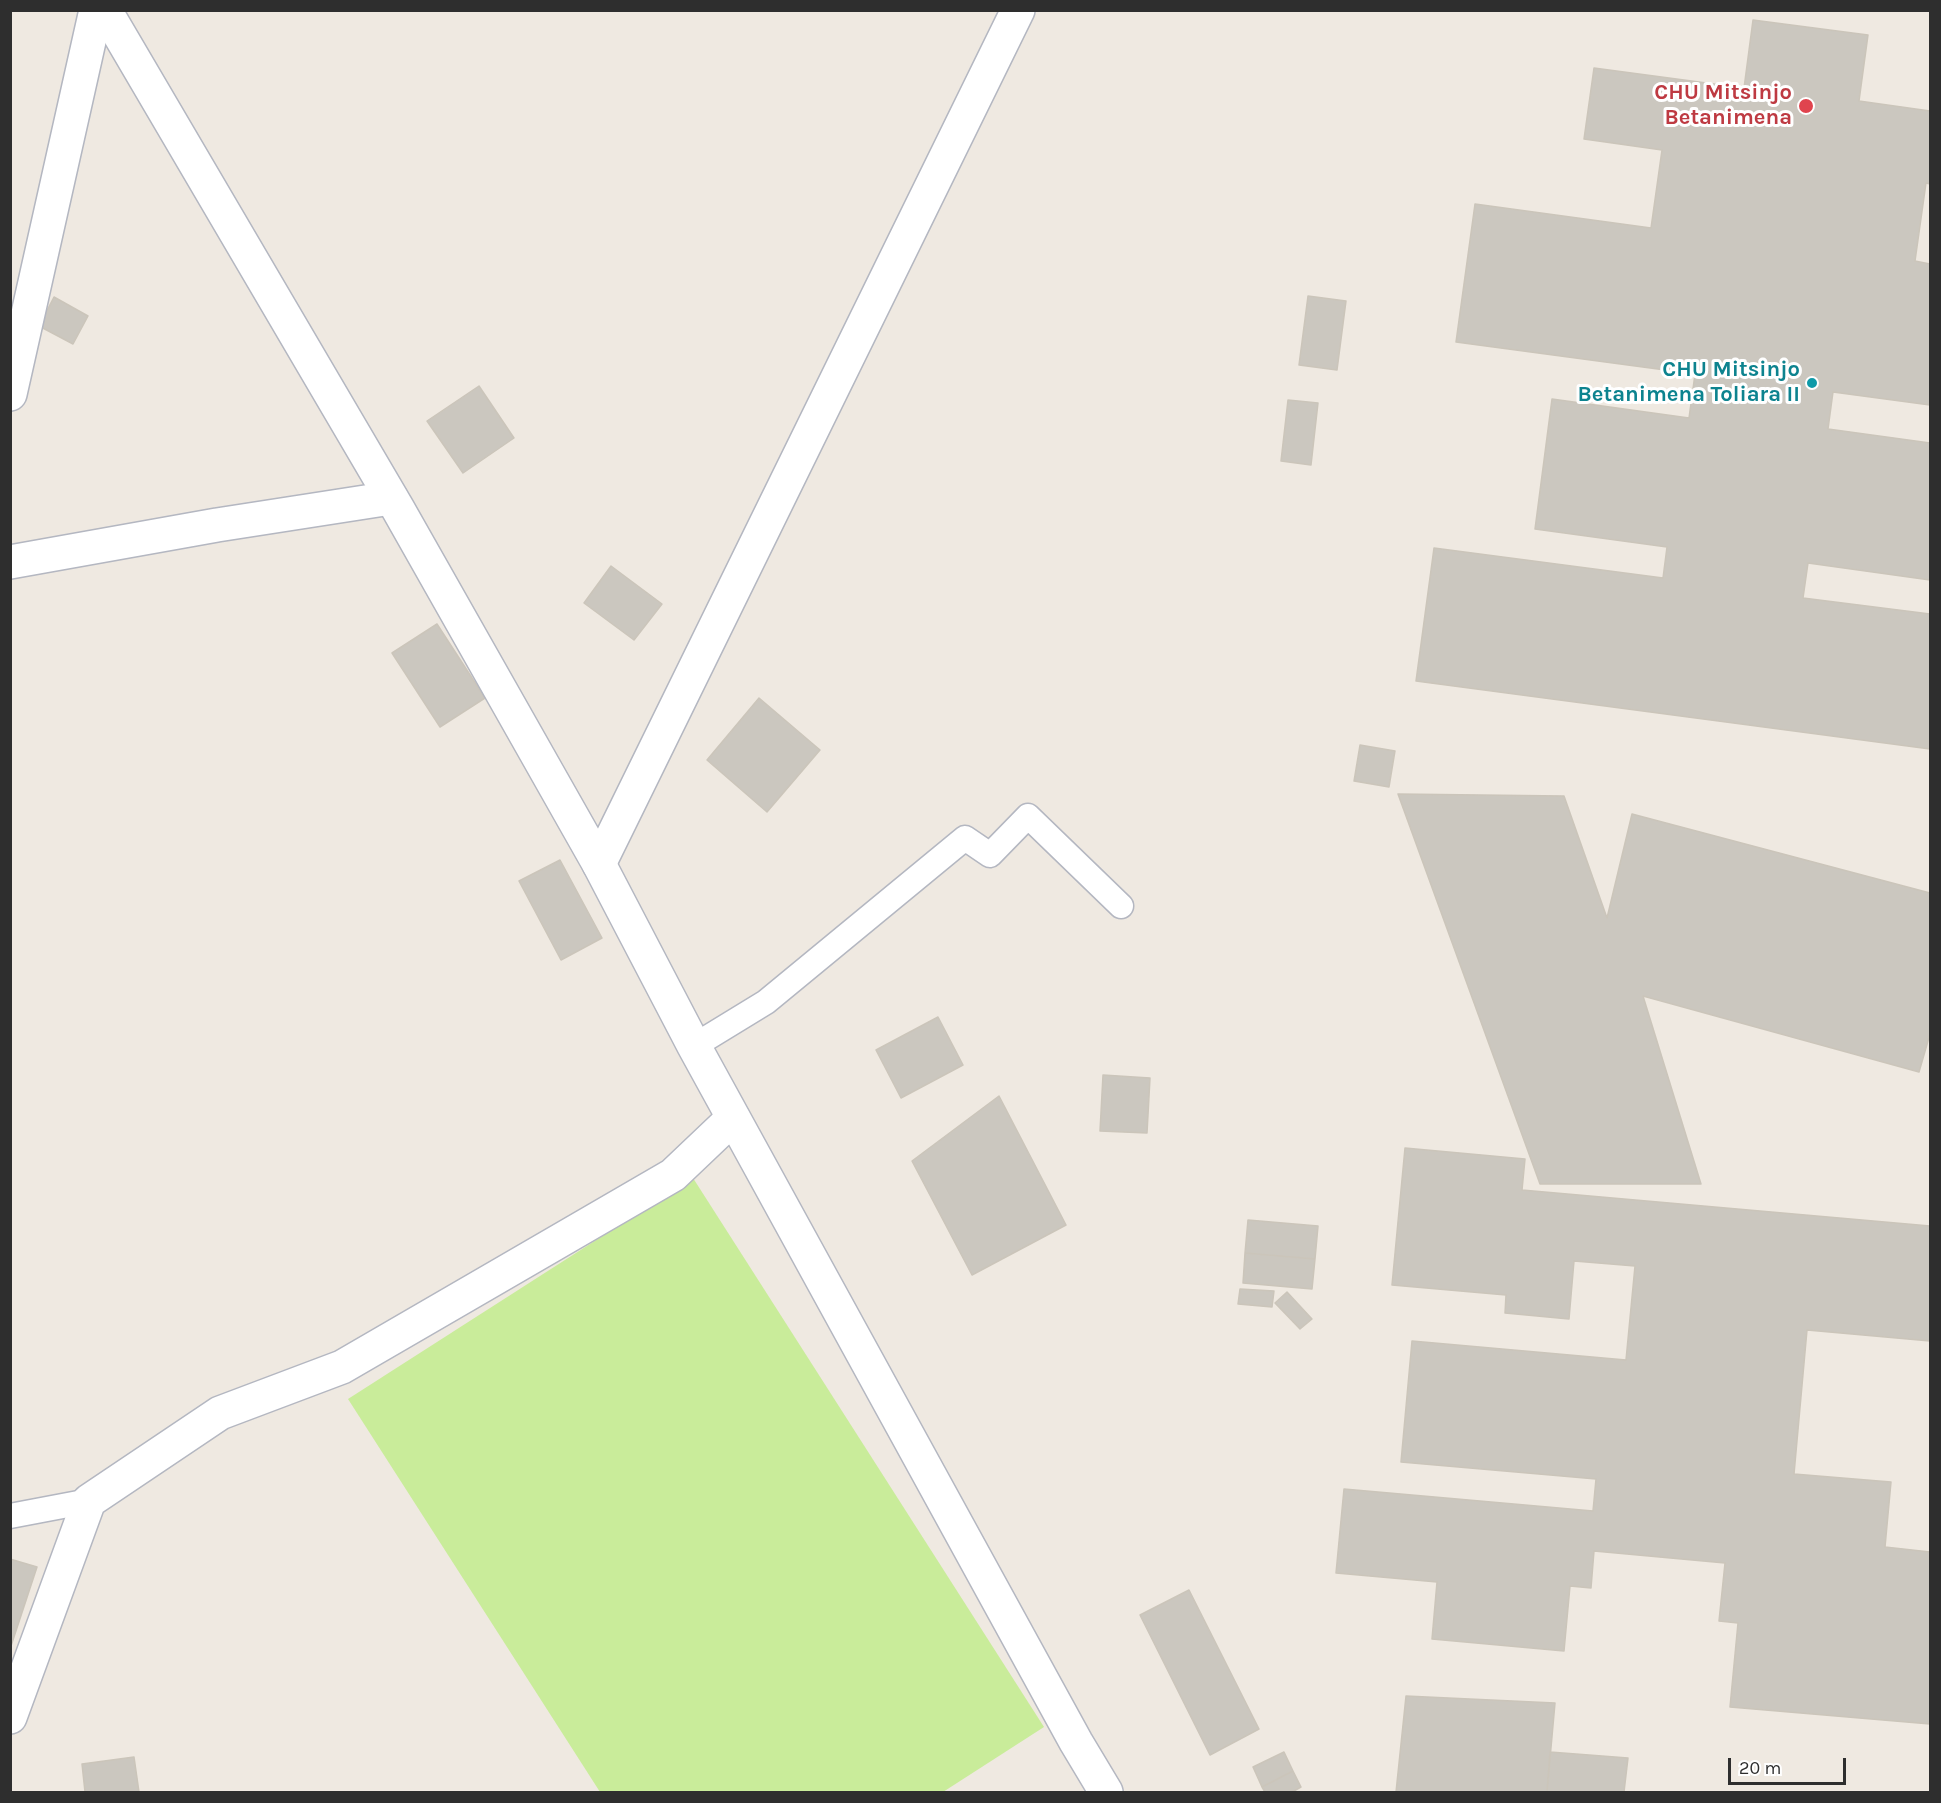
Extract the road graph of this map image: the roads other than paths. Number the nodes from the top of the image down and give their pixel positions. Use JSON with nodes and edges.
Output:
{"nodes":[{"id":1,"x":96,"y":10,"type":"edge"},
{"id":2,"x":105,"y":10,"type":"edge"},
{"id":3,"x":1017,"y":10,"type":"edge"},
{"id":4,"x":10,"y":394,"type":"edge"},
{"id":5,"x":392,"y":498,"type":"junction"},
{"id":6,"x":10,"y":562,"type":"edge"},
{"id":7,"x":599,"y":864,"type":"junction"},
{"id":8,"x":1121,"y":906,"type":"dead end"},
{"id":9,"x":694,"y":1046,"type":"junction"},
{"id":10,"x":733,"y":1118,"type":"junction"},
{"id":11,"x":89,"y":1502,"type":"junction"},
{"id":12,"x":10,"y":1516,"type":"edge"},
{"id":13,"x":10,"y":1717,"type":"edge"},
{"id":14,"x":1106,"y":1792,"type":"edge"}],
"edges":[{"from":1,"to":4,"type":"street"},
{"from":2,"to":5,"type":"street"},
{"from":3,"to":7,"type":"street"},
{"from":5,"to":6,"type":"street"},
{"from":5,"to":7,"type":"street"},
{"from":7,"to":9,"type":"street"},
{"from":8,"to":9,"type":"lane"},
{"from":9,"to":10,"type":"street"},
{"from":10,"to":11,"type":"street"},
{"from":10,"to":14,"type":"street"},
{"from":11,"to":12,"type":"lane"},
{"from":11,"to":13,"type":"street"}]}
